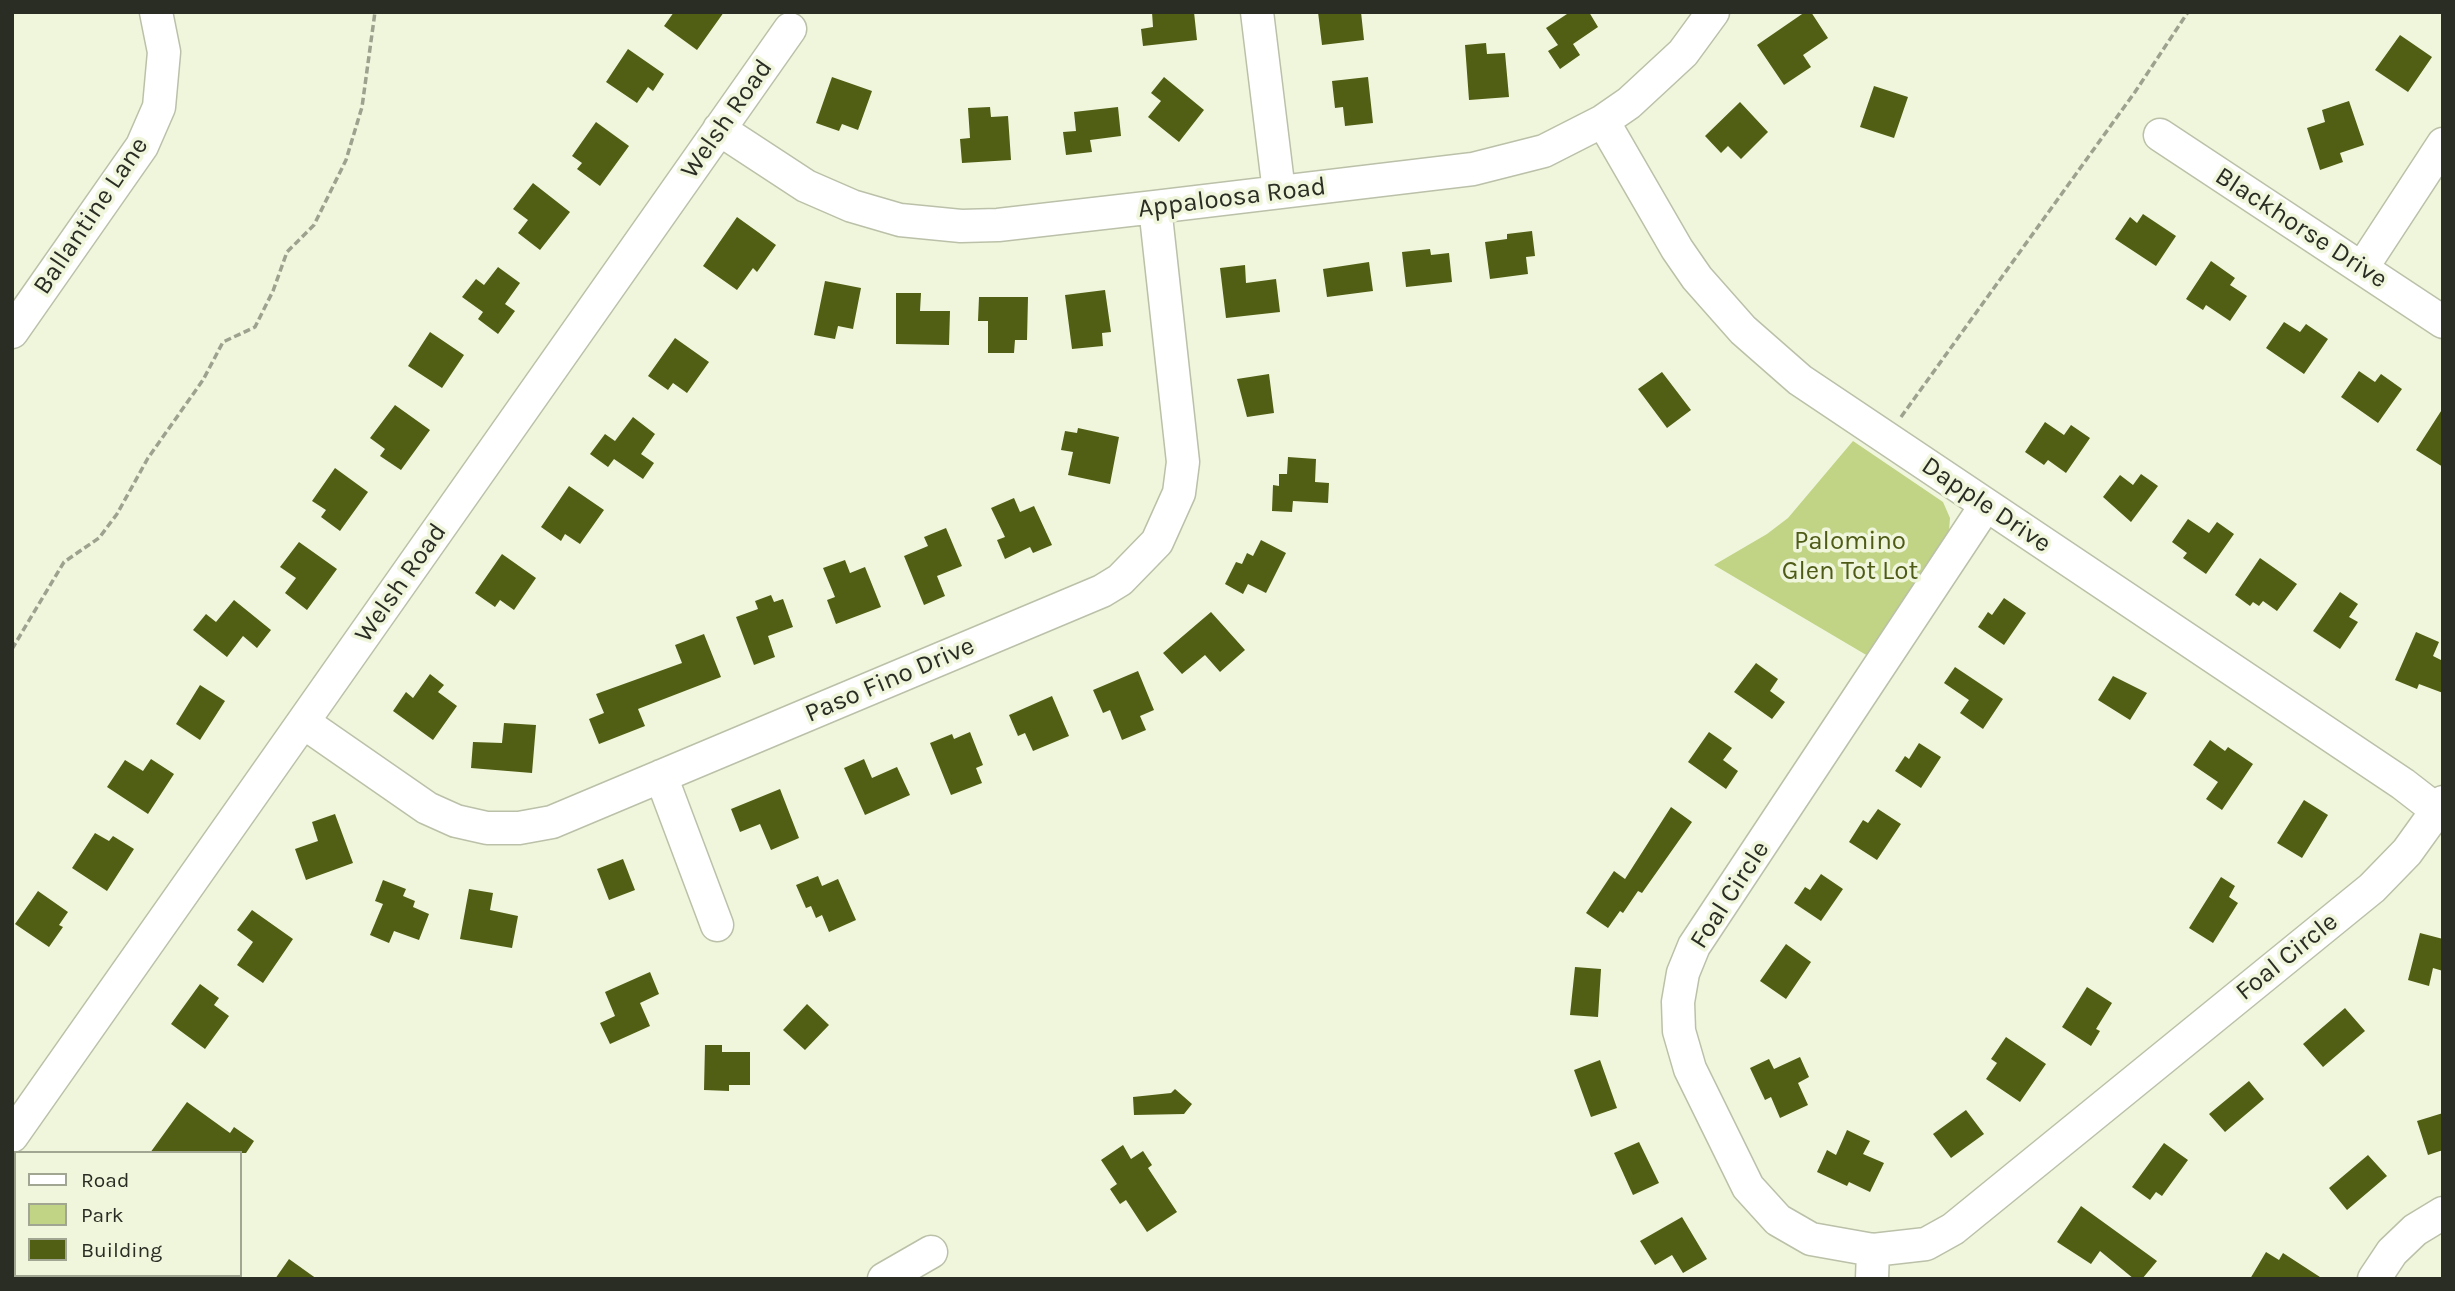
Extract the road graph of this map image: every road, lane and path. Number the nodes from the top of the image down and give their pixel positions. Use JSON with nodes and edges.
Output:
{"nodes":[{"id":1,"x":156,"y":12,"type":"edge"},
{"id":2,"x":375,"y":12,"type":"edge"},
{"id":3,"x":1257,"y":12,"type":"edge"},
{"id":4,"x":1713,"y":12,"type":"edge"},
{"id":5,"x":2188,"y":12,"type":"edge"},
{"id":6,"x":790,"y":29,"type":"dead end"},
{"id":7,"x":1603,"y":121,"type":"junction"},
{"id":8,"x":719,"y":129,"type":"junction"},
{"id":9,"x":2160,"y":135,"type":"dead end"},
{"id":10,"x":2443,"y":145,"type":"edge"},
{"id":11,"x":1279,"y":192,"type":"junction"},
{"id":12,"x":1155,"y":207,"type":"junction"},
{"id":13,"x":2362,"y":268,"type":"junction"},
{"id":14,"x":2443,"y":322,"type":"edge"},
{"id":15,"x":12,"y":332,"type":"edge"},
{"id":16,"x":1886,"y":439,"type":"junction"},
{"id":17,"x":1986,"y":505,"type":"junction"},
{"id":18,"x":12,"y":649,"type":"edge"},
{"id":19,"x":303,"y":722,"type":"junction"},
{"id":20,"x":661,"y":776,"type":"junction"},
{"id":21,"x":2441,"y":809,"type":"edge"},
{"id":22,"x":717,"y":925,"type":"dead end"},
{"id":23,"x":12,"y":1136,"type":"edge"},
{"id":24,"x":2443,"y":1213,"type":"edge"},
{"id":25,"x":931,"y":1252,"type":"dead end"},
{"id":26,"x":1873,"y":1264,"type":"edge"},
{"id":27,"x":884,"y":1279,"type":"edge"},
{"id":28,"x":2374,"y":1279,"type":"edge"}],
"edges":[{"from":1,"to":15,"type":"street","name":"Ballantine Lane"},
{"from":2,"to":18,"type":"path"},
{"from":3,"to":11,"type":"street"},
{"from":4,"to":7,"type":"street","name":"Appaloosa Road"},
{"from":5,"to":16,"type":"path"},
{"from":6,"to":8,"type":"street","name":"Welsh Road"},
{"from":7,"to":11,"type":"street","name":"Appaloosa Road"},
{"from":7,"to":16,"type":"street","name":"Dapple Drive"},
{"from":8,"to":12,"type":"street","name":"Appaloosa Road"},
{"from":8,"to":19,"type":"street","name":"Welsh Road"},
{"from":9,"to":13,"type":"street","name":"Blackhorse Drive"},
{"from":10,"to":13,"type":"street"},
{"from":11,"to":12,"type":"street","name":"Appaloosa Road"},
{"from":12,"to":20,"type":"street","name":"Paso Fino Drive"},
{"from":13,"to":14,"type":"street","name":"Blackhorse Drive"},
{"from":16,"to":17,"type":"street","name":"Dapple Drive"},
{"from":17,"to":21,"type":"street","name":"Dapple Drive"},
{"from":17,"to":26,"type":"street","name":"Foal Circle"},
{"from":19,"to":20,"type":"street","name":"Paso Fino Drive"},
{"from":19,"to":23,"type":"street","name":"Welsh Road"},
{"from":20,"to":22,"type":"street"},
{"from":21,"to":26,"type":"street","name":"Foal Circle"},
{"from":24,"to":28,"type":"street"},
{"from":25,"to":27,"type":"street"}]}
